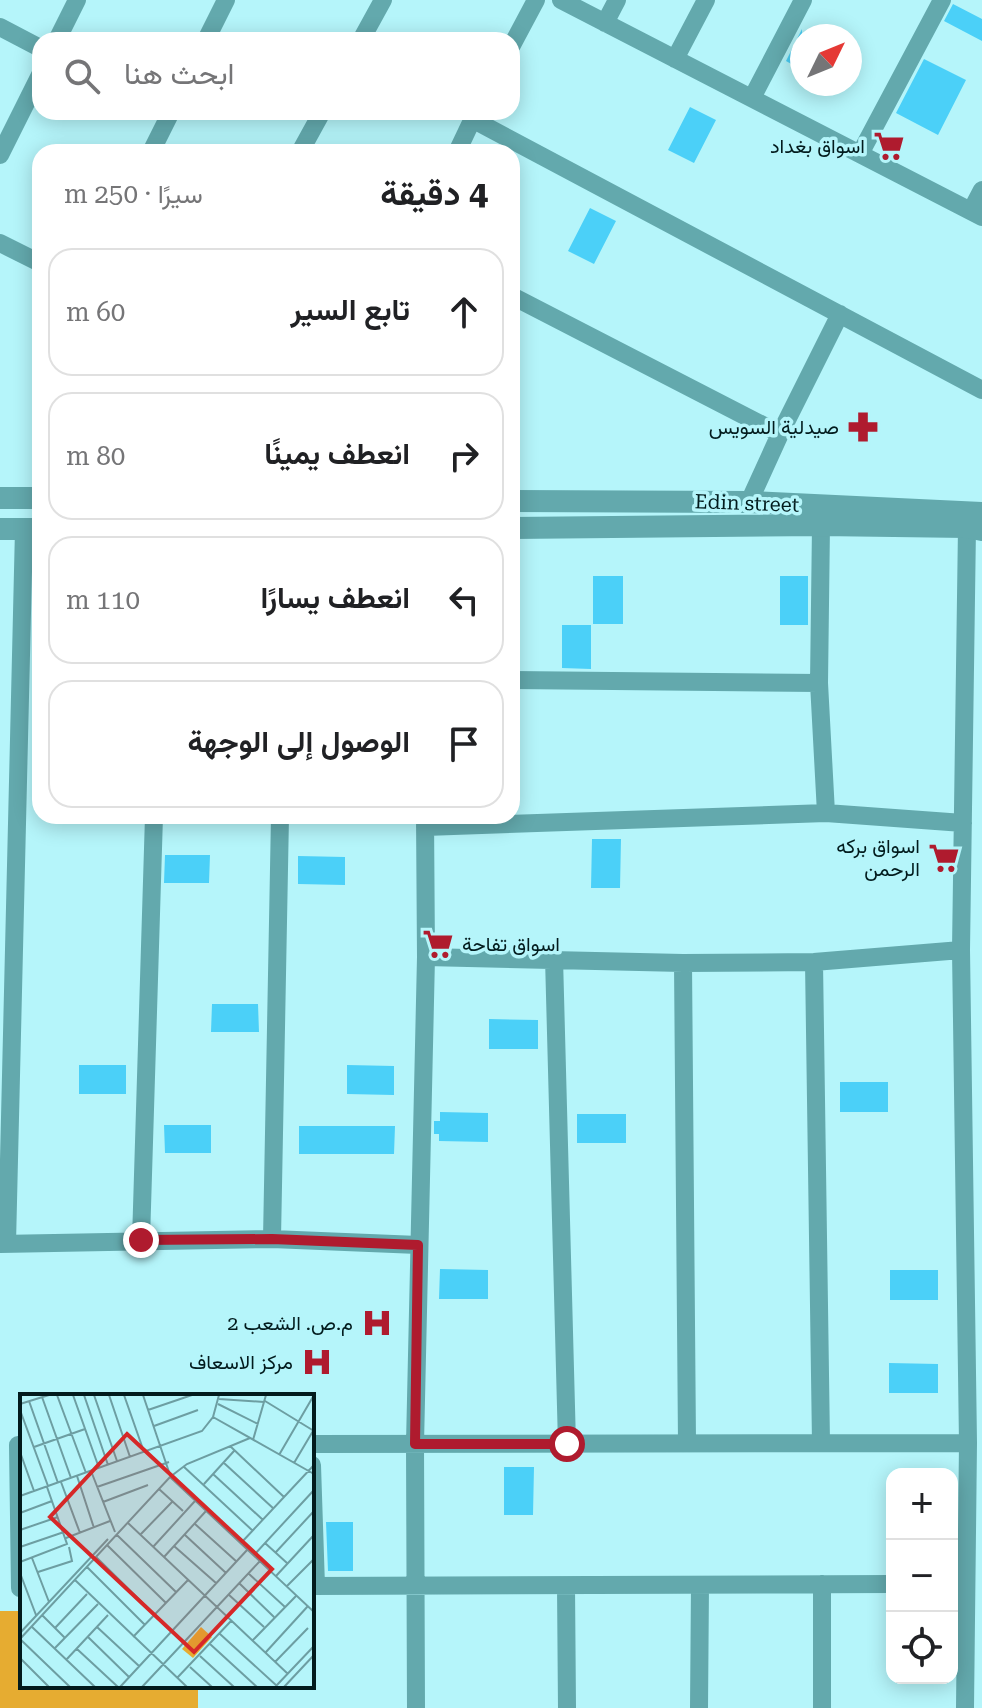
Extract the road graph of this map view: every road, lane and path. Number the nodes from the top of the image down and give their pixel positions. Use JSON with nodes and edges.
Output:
{"nodes":[{"id":1,"x":77,"y":0,"type":"edge"},
{"id":2,"x":226,"y":0,"type":"edge"},
{"id":3,"x":383,"y":0,"type":"edge"},
{"id":4,"x":536,"y":0,"type":"edge"},
{"id":5,"x":561,"y":0,"type":"edge"},
{"id":6,"x":617,"y":0,"type":"edge"},
{"id":7,"x":706,"y":0,"type":"edge"},
{"id":8,"x":803,"y":0,"type":"edge"},
{"id":9,"x":942,"y":0,"type":"edge"},
{"id":10,"x":605,"y":23,"type":"junction"},
{"id":11,"x":0,"y":27,"type":"edge"},
{"id":12,"x":61,"y":32,"type":"edge"},
{"id":13,"x":210,"y":32,"type":"edge"},
{"id":14,"x":365,"y":32,"type":"edge"},
{"id":15,"x":519,"y":32,"type":"edge"},
{"id":16,"x":32,"y":44,"type":"edge"},
{"id":17,"x":675,"y":59,"type":"junction"},
{"id":18,"x":32,"y":91,"type":"edge"},
{"id":19,"x":752,"y":98,"type":"junction"},
{"id":20,"x":167,"y":120,"type":"edge"},
{"id":21,"x":318,"y":120,"type":"edge"},
{"id":22,"x":472,"y":120,"type":"edge"},
{"id":23,"x":481,"y":120,"type":"edge"},
{"id":24,"x":155,"y":144,"type":"edge"},
{"id":25,"x":304,"y":144,"type":"edge"},
{"id":26,"x":461,"y":144,"type":"edge"},
{"id":27,"x":860,"y":154,"type":"junction"},
{"id":28,"x":0,"y":155,"type":"edge"},
{"id":29,"x":982,"y":190,"type":"edge"},
{"id":30,"x":976,"y":214,"type":"edge"},
{"id":31,"x":0,"y":243,"type":"edge"},
{"id":32,"x":32,"y":259,"type":"edge"},
{"id":33,"x":520,"y":300,"type":"edge"},
{"id":34,"x":840,"y":314,"type":"junction"},
{"id":35,"x":982,"y":390,"type":"edge"},
{"id":36,"x":780,"y":434,"type":"junction"},
{"id":37,"x":0,"y":498,"type":"edge"},
{"id":38,"x":32,"y":498,"type":"edge"},
{"id":39,"x":520,"y":501,"type":"edge"},
{"id":40,"x":749,"y":502,"type":"junction"},
{"id":41,"x":977,"y":523,"type":"edge"},
{"id":42,"x":821,"y":525,"type":"junction"},
{"id":43,"x":520,"y":528,"type":"edge"},
{"id":44,"x":0,"y":529,"type":"edge"},
{"id":45,"x":32,"y":529,"type":"edge"},
{"id":46,"x":520,"y":680,"type":"edge"},
{"id":47,"x":819,"y":683,"type":"junction"},
{"id":48,"x":826,"y":813,"type":"junction"},
{"id":49,"x":520,"y":820,"type":"edge"},
{"id":50,"x":963,"y":823,"type":"junction"},
{"id":51,"x":154,"y":824,"type":"edge"},
{"id":52,"x":280,"y":824,"type":"edge"},
{"id":53,"x":425,"y":824,"type":"edge"},
{"id":54,"x":961,"y":950,"type":"junction"},
{"id":55,"x":426,"y":957,"type":"junction"},
{"id":56,"x":554,"y":958,"type":"junction"},
{"id":57,"x":814,"y":962,"type":"junction"},
{"id":58,"x":683,"y":963,"type":"junction"},
{"id":59,"x":272,"y":1239,"type":"junction"},
{"id":60,"x":141,"y":1240,"type":"junction"},
{"id":61,"x":3,"y":1244,"type":"edge"},
{"id":62,"x":418,"y":1245,"type":"junction"},
{"id":63,"x":974,"y":1364,"type":"edge"},
{"id":64,"x":687,"y":1443,"type":"junction"},
{"id":65,"x":821,"y":1443,"type":"junction"},
{"id":66,"x":968,"y":1443,"type":"junction"},
{"id":67,"x":314,"y":1444,"type":"edge"},
{"id":68,"x":415,"y":1444,"type":"junction"},
{"id":69,"x":567,"y":1444,"type":"junction"},
{"id":70,"x":13,"y":1445,"type":"edge"},
{"id":71,"x":975,"y":1510,"type":"edge"},
{"id":72,"x":20,"y":1570,"type":"edge"},
{"id":73,"x":822,"y":1584,"type":"junction"},
{"id":74,"x":886,"y":1584,"type":"edge"},
{"id":75,"x":959,"y":1584,"type":"edge"},
{"id":76,"x":700,"y":1585,"type":"junction"},
{"id":77,"x":314,"y":1586,"type":"edge"},
{"id":78,"x":418,"y":1586,"type":"junction"},
{"id":79,"x":566,"y":1586,"type":"junction"},
{"id":80,"x":416,"y":1708,"type":"edge"},
{"id":81,"x":567,"y":1708,"type":"edge"},
{"id":82,"x":699,"y":1708,"type":"edge"},
{"id":83,"x":822,"y":1708,"type":"edge"},
{"id":84,"x":965,"y":1708,"type":"edge"}],
"edges":[{"from":1,"to":12,"type":"street"},
{"from":2,"to":13,"type":"street"},
{"from":3,"to":14,"type":"street"},
{"from":4,"to":15,"type":"street"},
{"from":5,"to":10,"type":"street"},
{"from":6,"to":10,"type":"street"},
{"from":7,"to":17,"type":"street"},
{"from":8,"to":19,"type":"street"},
{"from":9,"to":27,"type":"street"},
{"from":10,"to":17,"type":"street"},
{"from":11,"to":16,"type":"street"},
{"from":17,"to":19,"type":"street"},
{"from":18,"to":28,"type":"street"},
{"from":19,"to":27,"type":"street"},
{"from":20,"to":24,"type":"street"},
{"from":21,"to":25,"type":"street"},
{"from":22,"to":26,"type":"street"},
{"from":23,"to":34,"type":"street"},
{"from":27,"to":30,"type":"street"},
{"from":29,"to":30,"type":"street"},
{"from":31,"to":32,"type":"street"},
{"from":33,"to":36,"type":"street"},
{"from":34,"to":35,"type":"street"},
{"from":34,"to":36,"type":"street"},
{"from":36,"to":40,"type":"street"},
{"from":37,"to":38,"type":"street"},
{"from":39,"to":40,"type":"street","name":"Edin street"},
{"from":40,"to":41,"type":"street","name":"Edin street"},
{"from":41,"to":42,"type":"street","name":"Edin street"},
{"from":41,"to":50,"type":"street"},
{"from":42,"to":43,"type":"street","name":"Edin street"},
{"from":42,"to":47,"type":"street"},
{"from":44,"to":45,"type":"street"},
{"from":45,"to":61,"type":"street"},
{"from":46,"to":47,"type":"street"},
{"from":47,"to":48,"type":"street"},
{"from":48,"to":49,"type":"street"},
{"from":48,"to":50,"type":"street"},
{"from":50,"to":54,"type":"street"},
{"from":51,"to":60,"type":"street"},
{"from":52,"to":59,"type":"street"},
{"from":53,"to":55,"type":"street"},
{"from":54,"to":57,"type":"street"},
{"from":54,"to":63,"type":"street"},
{"from":55,"to":56,"type":"street"},
{"from":55,"to":62,"type":"street"},
{"from":56,"to":58,"type":"street"},
{"from":56,"to":69,"type":"street"},
{"from":57,"to":58,"type":"street"},
{"from":57,"to":65,"type":"street"},
{"from":58,"to":64,"type":"street"},
{"from":59,"to":60,"type":"street"},
{"from":59,"to":62,"type":"street"},
{"from":60,"to":61,"type":"street"},
{"from":62,"to":68,"type":"street"},
{"from":63,"to":66,"type":"street"},
{"from":64,"to":65,"type":"street"},
{"from":64,"to":69,"type":"street"},
{"from":65,"to":66,"type":"street"},
{"from":66,"to":71,"type":"street"},
{"from":67,"to":68,"type":"street"},
{"from":68,"to":69,"type":"street"},
{"from":68,"to":78,"type":"street"},
{"from":70,"to":72,"type":"street"},
{"from":71,"to":75,"type":"street"},
{"from":73,"to":74,"type":"street"},
{"from":73,"to":76,"type":"street"},
{"from":73,"to":83,"type":"street"},
{"from":75,"to":84,"type":"street"},
{"from":76,"to":79,"type":"street"},
{"from":76,"to":82,"type":"street"},
{"from":77,"to":78,"type":"street"},
{"from":78,"to":79,"type":"street"},
{"from":78,"to":80,"type":"street"},
{"from":79,"to":81,"type":"street"}]}
